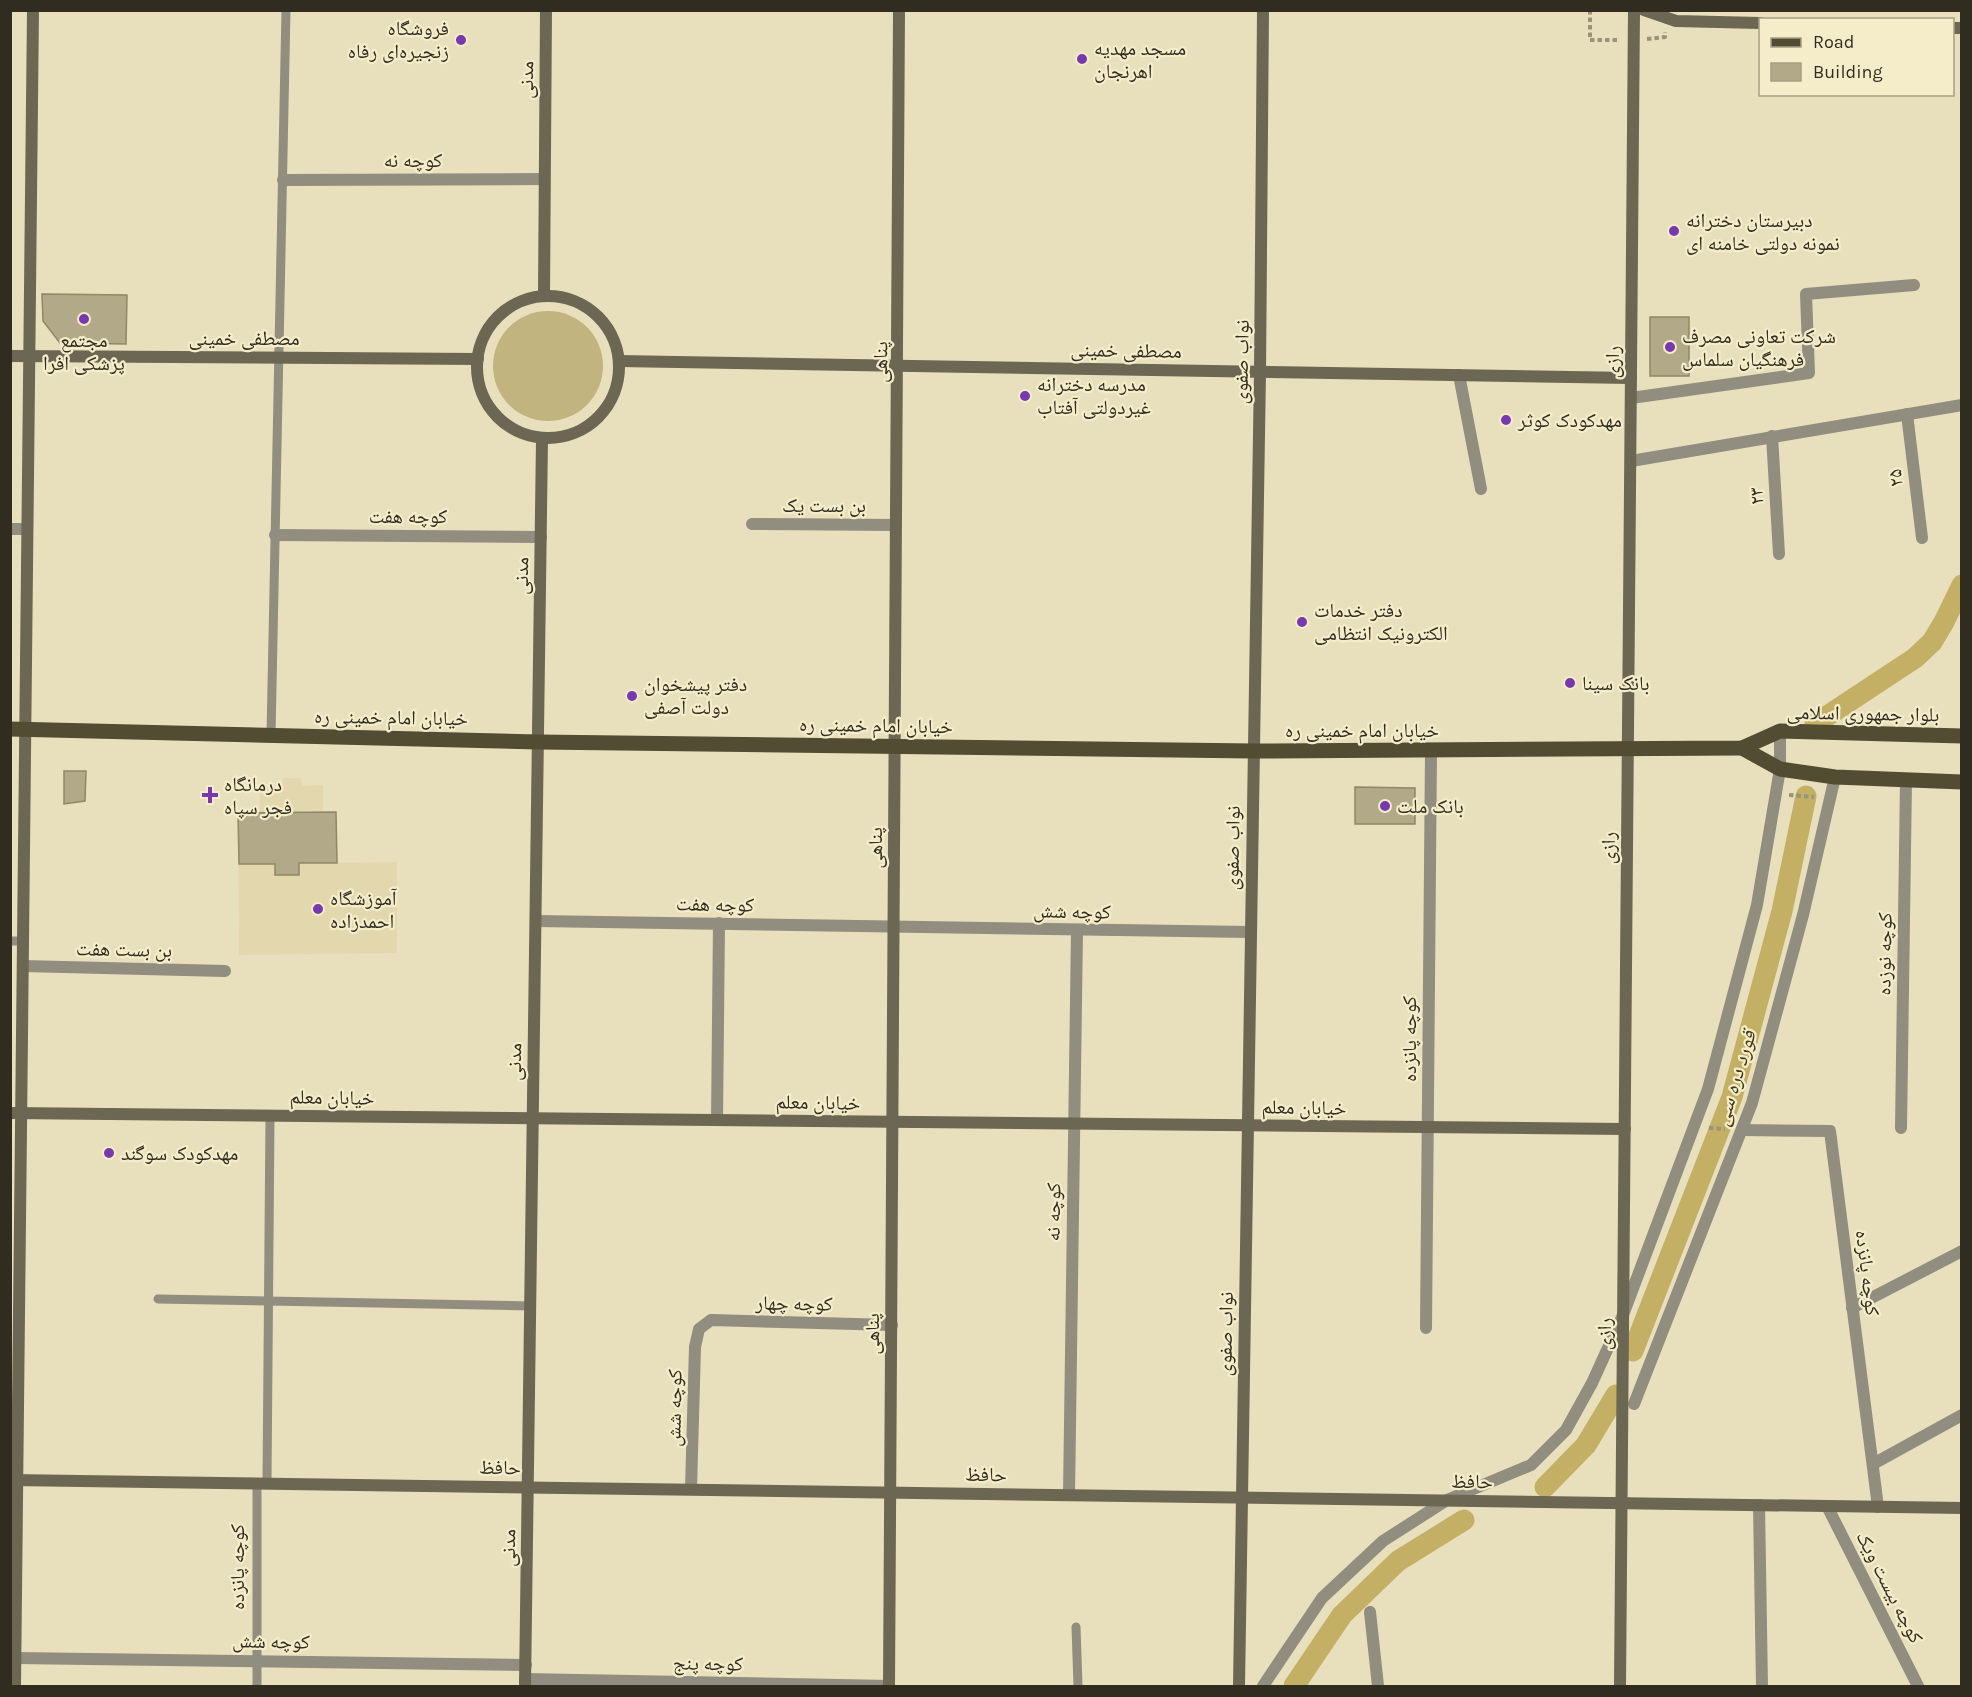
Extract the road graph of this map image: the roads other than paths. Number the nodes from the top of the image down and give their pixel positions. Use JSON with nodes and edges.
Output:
{"nodes":[{"id":1,"x":33,"y":10,"type":"edge"},
{"id":2,"x":286,"y":10,"type":"edge"},
{"id":3,"x":546,"y":10,"type":"edge"},
{"id":4,"x":899,"y":10,"type":"edge"},
{"id":5,"x":1263,"y":10,"type":"edge"},
{"id":6,"x":1634,"y":10,"type":"edge"},
{"id":7,"x":1644,"y":10,"type":"edge"},
{"id":8,"x":1759,"y":23,"type":"edge"},
{"id":9,"x":544,"y":179,"type":"junction"},
{"id":10,"x":282,"y":180,"type":"junction"},
{"id":11,"x":1914,"y":285,"type":"dead end"},
{"id":12,"x":544,"y":295,"type":"junction"},
{"id":13,"x":10,"y":357,"type":"edge"},
{"id":14,"x":28,"y":357,"type":"junction"},
{"id":15,"x":279,"y":358,"type":"junction"},
{"id":16,"x":478,"y":359,"type":"junction"},
{"id":17,"x":619,"y":361,"type":"junction"},
{"id":18,"x":900,"y":366,"type":"junction"},
{"id":19,"x":1260,"y":372,"type":"junction"},
{"id":20,"x":1459,"y":375,"type":"junction"},
{"id":21,"x":1631,"y":378,"type":"junction"},
{"id":22,"x":1631,"y":398,"type":"junction"},
{"id":23,"x":1962,"y":405,"type":"edge"},
{"id":24,"x":1907,"y":414,"type":"junction"},
{"id":25,"x":1772,"y":436,"type":"junction"},
{"id":26,"x":542,"y":439,"type":"junction"},
{"id":27,"x":1631,"y":461,"type":"junction"},
{"id":28,"x":1481,"y":489,"type":"dead end"},
{"id":29,"x":752,"y":524,"type":"dead end"},
{"id":30,"x":896,"y":525,"type":"junction"},
{"id":31,"x":10,"y":529,"type":"edge"},
{"id":32,"x":27,"y":530,"type":"junction"},
{"id":33,"x":275,"y":535,"type":"junction"},
{"id":34,"x":541,"y":537,"type":"junction"},
{"id":35,"x":1922,"y":538,"type":"dead end"},
{"id":36,"x":1779,"y":554,"type":"dead end"},
{"id":37,"x":17,"y":729,"type":"edge"},
{"id":38,"x":1780,"y":731,"type":"junction"},
{"id":39,"x":271,"y":735,"type":"junction"},
{"id":40,"x":1962,"y":736,"type":"edge"},
{"id":41,"x":538,"y":742,"type":"junction"},
{"id":42,"x":895,"y":747,"type":"junction"},
{"id":43,"x":1628,"y":747,"type":"junction"},
{"id":44,"x":1742,"y":748,"type":"junction"},
{"id":45,"x":1431,"y":751,"type":"junction"},
{"id":46,"x":1252,"y":752,"type":"junction"},
{"id":47,"x":1780,"y":769,"type":"junction"},
{"id":48,"x":1835,"y":777,"type":"junction"},
{"id":49,"x":1906,"y":781,"type":"junction"},
{"id":50,"x":1962,"y":782,"type":"edge"},
{"id":51,"x":536,"y":921,"type":"junction"},
{"id":52,"x":719,"y":922,"type":"junction"},
{"id":53,"x":894,"y":928,"type":"junction"},
{"id":54,"x":1077,"y":930,"type":"junction"},
{"id":55,"x":1250,"y":932,"type":"junction"},
{"id":56,"x":17,"y":941,"type":"edge"},
{"id":57,"x":23,"y":966,"type":"junction"},
{"id":58,"x":225,"y":970,"type":"dead end"},
{"id":59,"x":16,"y":1113,"type":"edge"},
{"id":60,"x":270,"y":1116,"type":"junction"},
{"id":61,"x":533,"y":1118,"type":"junction"},
{"id":62,"x":717,"y":1120,"type":"junction"},
{"id":63,"x":893,"y":1122,"type":"junction"},
{"id":64,"x":1073,"y":1124,"type":"junction"},
{"id":65,"x":1247,"y":1126,"type":"junction"},
{"id":66,"x":1428,"y":1127,"type":"junction"},
{"id":67,"x":1901,"y":1128,"type":"dead end"},
{"id":68,"x":1625,"y":1129,"type":"junction"},
{"id":69,"x":1735,"y":1130,"type":"junction"},
{"id":70,"x":1962,"y":1251,"type":"edge"},
{"id":71,"x":158,"y":1299,"type":"dead end"},
{"id":72,"x":269,"y":1302,"type":"junction"},
{"id":73,"x":15,"y":1304,"type":"edge"},
{"id":74,"x":531,"y":1306,"type":"junction"},
{"id":75,"x":1852,"y":1308,"type":"junction"},
{"id":76,"x":1623,"y":1316,"type":"junction"},
{"id":77,"x":892,"y":1325,"type":"junction"},
{"id":78,"x":1426,"y":1328,"type":"dead end"},
{"id":79,"x":699,"y":1329,"type":"joint"},
{"id":80,"x":1634,"y":1404,"type":"dead end"},
{"id":81,"x":1962,"y":1415,"type":"edge"},
{"id":82,"x":1873,"y":1464,"type":"junction"},
{"id":83,"x":14,"y":1480,"type":"edge"},
{"id":84,"x":262,"y":1483,"type":"junction"},
{"id":85,"x":528,"y":1487,"type":"junction"},
{"id":86,"x":692,"y":1489,"type":"junction"},
{"id":87,"x":890,"y":1492,"type":"junction"},
{"id":88,"x":1069,"y":1495,"type":"junction"},
{"id":89,"x":1242,"y":1497,"type":"junction"},
{"id":90,"x":1447,"y":1500,"type":"junction"},
{"id":91,"x":1622,"y":1503,"type":"junction"},
{"id":92,"x":1759,"y":1505,"type":"junction"},
{"id":93,"x":1827,"y":1506,"type":"junction"},
{"id":94,"x":1878,"y":1507,"type":"junction"},
{"id":95,"x":1962,"y":1508,"type":"edge"},
{"id":96,"x":1370,"y":1612,"type":"dead end"},
{"id":97,"x":1076,"y":1627,"type":"dead end"},
{"id":98,"x":15,"y":1658,"type":"junction"},
{"id":99,"x":257,"y":1661,"type":"junction"},
{"id":100,"x":526,"y":1665,"type":"junction"},
{"id":101,"x":14,"y":1682,"type":"edge"},
{"id":102,"x":525,"y":1683,"type":"edge"},
{"id":103,"x":257,"y":1686,"type":"edge"},
{"id":104,"x":890,"y":1686,"type":"edge"},
{"id":105,"x":1078,"y":1686,"type":"edge"},
{"id":106,"x":1239,"y":1686,"type":"edge"},
{"id":107,"x":1263,"y":1686,"type":"edge"},
{"id":108,"x":1378,"y":1686,"type":"edge"},
{"id":109,"x":1620,"y":1686,"type":"edge"},
{"id":110,"x":1762,"y":1686,"type":"edge"},
{"id":111,"x":1918,"y":1686,"type":"edge"}],
"edges":[{"from":1,"to":14,"type":"street"},
{"from":2,"to":10,"type":"lane"},
{"from":3,"to":9,"type":"street","name":"مدنی"},
{"from":4,"to":18,"type":"street","name":"پناهی"},
{"from":5,"to":19,"type":"street","name":"نواب صفوی"},
{"from":6,"to":21,"type":"street","name":"رازی"},
{"from":7,"to":8,"type":"street"},
{"from":9,"to":10,"type":"street","name":"کوچه نه"},
{"from":9,"to":12,"type":"street","name":"مدنی"},
{"from":10,"to":15,"type":"lane"},
{"from":11,"to":22,"type":"street"},
{"from":12,"to":16,"type":"street"},
{"from":12,"to":17,"type":"street"},
{"from":13,"to":14,"type":"street","name":"مصطفی خمینی"},
{"from":14,"to":15,"type":"street","name":"مصطفی خمینی"},
{"from":14,"to":32,"type":"street"},
{"from":15,"to":16,"type":"street","name":"مصطفی خمینی"},
{"from":15,"to":33,"type":"lane"},
{"from":16,"to":26,"type":"street"},
{"from":17,"to":18,"type":"street","name":"مصطفی خمینی"},
{"from":17,"to":26,"type":"street"},
{"from":18,"to":19,"type":"street","name":"مصطفی خمینی"},
{"from":18,"to":30,"type":"street","name":"پناهی"},
{"from":19,"to":20,"type":"street","name":"مصطفی خمینی"},
{"from":19,"to":46,"type":"street","name":"نواب صفوی"},
{"from":20,"to":21,"type":"street","name":"مصطفی خمینی"},
{"from":20,"to":28,"type":"street"},
{"from":21,"to":22,"type":"street","name":"رازی"},
{"from":22,"to":27,"type":"street","name":"رازی"},
{"from":23,"to":24,"type":"street"},
{"from":24,"to":25,"type":"street"},
{"from":24,"to":35,"type":"street","name":"۲۵"},
{"from":25,"to":27,"type":"street"},
{"from":25,"to":36,"type":"street","name":"۲۳"},
{"from":26,"to":34,"type":"street","name":"مدنی"},
{"from":27,"to":43,"type":"street","name":"رازی"},
{"from":29,"to":30,"type":"street","name":"بن بست یک"},
{"from":30,"to":42,"type":"street","name":"پناهی"},
{"from":31,"to":32,"type":"street"},
{"from":32,"to":37,"type":"street"},
{"from":33,"to":34,"type":"street","name":"کوچه هفت"},
{"from":33,"to":39,"type":"lane"},
{"from":34,"to":41,"type":"street","name":"مدنی"},
{"from":37,"to":39,"type":"main road","name":"خیابان امام خمینی ره"},
{"from":37,"to":56,"type":"street"},
{"from":38,"to":40,"type":"main road","name":"بلوار جمهوری اسلامی"},
{"from":38,"to":44,"type":"main road","name":"بلوار جمهوری اسلامی"},
{"from":38,"to":47,"type":"street"},
{"from":39,"to":41,"type":"main road","name":"خیابان امام خمینی ره"},
{"from":41,"to":42,"type":"main road","name":"خیابان امام خمینی ره"},
{"from":41,"to":51,"type":"street","name":"مدنی"},
{"from":42,"to":46,"type":"main road","name":"خیابان امام خمینی ره"},
{"from":42,"to":53,"type":"street","name":"پناهی"},
{"from":43,"to":44,"type":"main road","name":"خیابان امام خمینی ره"},
{"from":43,"to":45,"type":"main road","name":"خیابان امام خمینی ره"},
{"from":43,"to":68,"type":"street","name":"رازی"},
{"from":44,"to":47,"type":"main road"},
{"from":45,"to":46,"type":"main road","name":"خیابان امام خمینی ره"},
{"from":45,"to":66,"type":"street","name":"کوچه پانزده"},
{"from":46,"to":55,"type":"street","name":"نواب صفوی"},
{"from":47,"to":48,"type":"main road"},
{"from":47,"to":76,"type":"street"},
{"from":48,"to":49,"type":"main road"},
{"from":48,"to":69,"type":"street"},
{"from":49,"to":50,"type":"main road"},
{"from":49,"to":67,"type":"street","name":"کوچه نوزده"},
{"from":51,"to":52,"type":"street","name":"کوچه هفت"},
{"from":51,"to":61,"type":"street","name":"مدنی"},
{"from":52,"to":53,"type":"street","name":"کوچه هفت"},
{"from":52,"to":62,"type":"street"},
{"from":53,"to":54,"type":"street","name":"کوچه شش"},
{"from":53,"to":63,"type":"street","name":"پناهی"},
{"from":54,"to":55,"type":"street","name":"کوچه شش"},
{"from":54,"to":64,"type":"street","name":"کوچه نه"},
{"from":55,"to":65,"type":"street","name":"نواب صفوی"},
{"from":56,"to":57,"type":"street"},
{"from":57,"to":58,"type":"street","name":"بن بست هفت"},
{"from":57,"to":59,"type":"street"},
{"from":59,"to":60,"type":"street","name":"خیابان معلم"},
{"from":59,"to":73,"type":"street"},
{"from":60,"to":61,"type":"street","name":"خیابان معلم"},
{"from":60,"to":72,"type":"lane","name":"کوچه پانزده"},
{"from":61,"to":62,"type":"street","name":"خیابان معلم"},
{"from":61,"to":74,"type":"street","name":"مدنی"},
{"from":62,"to":63,"type":"street","name":"خیابان معلم"},
{"from":63,"to":64,"type":"street","name":"خیابان معلم"},
{"from":63,"to":77,"type":"street","name":"پناهی"},
{"from":64,"to":65,"type":"street","name":"خیابان معلم"},
{"from":64,"to":88,"type":"street","name":"کوچه نه"},
{"from":65,"to":66,"type":"street","name":"خیابان معلم"},
{"from":65,"to":89,"type":"street","name":"نواب صفوی"},
{"from":66,"to":68,"type":"street","name":"خیابان معلم"},
{"from":66,"to":78,"type":"street","name":"کوچه پانزده"},
{"from":68,"to":76,"type":"street","name":"رازی"},
{"from":69,"to":75,"type":"street","name":"کوچه پانزده"},
{"from":69,"to":80,"type":"street"},
{"from":70,"to":75,"type":"street"},
{"from":71,"to":72,"type":"lane"},
{"from":72,"to":74,"type":"lane"},
{"from":72,"to":84,"type":"lane","name":"کوچه پانزده"},
{"from":73,"to":83,"type":"street"},
{"from":74,"to":85,"type":"street","name":"مدنی"},
{"from":75,"to":82,"type":"street","name":"کوچه پانزده"},
{"from":76,"to":90,"type":"street"},
{"from":76,"to":91,"type":"street","name":"رازی"},
{"from":77,"to":79,"type":"street","name":"کوچه چهار"},
{"from":77,"to":87,"type":"street","name":"پناهی"},
{"from":79,"to":86,"type":"street","name":"کوچه شش"},
{"from":81,"to":82,"type":"street"},
{"from":82,"to":94,"type":"street","name":"کوچه پانزده"},
{"from":83,"to":84,"type":"street","name":"حافظ"},
{"from":83,"to":98,"type":"street"},
{"from":84,"to":85,"type":"street","name":"حافظ"},
{"from":84,"to":99,"type":"lane","name":"کوچه پانزده"},
{"from":85,"to":86,"type":"street","name":"حافظ"},
{"from":85,"to":100,"type":"street","name":"مدنی"},
{"from":86,"to":87,"type":"street","name":"حافظ"},
{"from":87,"to":88,"type":"street","name":"حافظ"},
{"from":87,"to":104,"type":"street","name":"پناهی"},
{"from":88,"to":89,"type":"street","name":"حافظ"},
{"from":89,"to":90,"type":"street","name":"حافظ"},
{"from":89,"to":106,"type":"street","name":"نواب صفوی"},
{"from":90,"to":91,"type":"street","name":"حافظ"},
{"from":90,"to":107,"type":"street"},
{"from":91,"to":92,"type":"street","name":"حافظ"},
{"from":91,"to":109,"type":"street","name":"رازی"},
{"from":92,"to":93,"type":"street","name":"حافظ"},
{"from":92,"to":110,"type":"street"},
{"from":93,"to":94,"type":"street","name":"حافظ"},
{"from":93,"to":111,"type":"street","name":"کوچه بیست ویک"},
{"from":94,"to":95,"type":"street","name":"حافظ"},
{"from":96,"to":108,"type":"street"},
{"from":97,"to":105,"type":"lane"},
{"from":98,"to":99,"type":"street","name":"کوچه شش"},
{"from":98,"to":101,"type":"street"},
{"from":99,"to":100,"type":"street","name":"کوچه شش"},
{"from":99,"to":103,"type":"lane","name":"کوچه پانزده"},
{"from":100,"to":102,"type":"street","name":"مدنی"},
{"from":102,"to":104,"type":"street","name":"کوچه پنج"}]}
